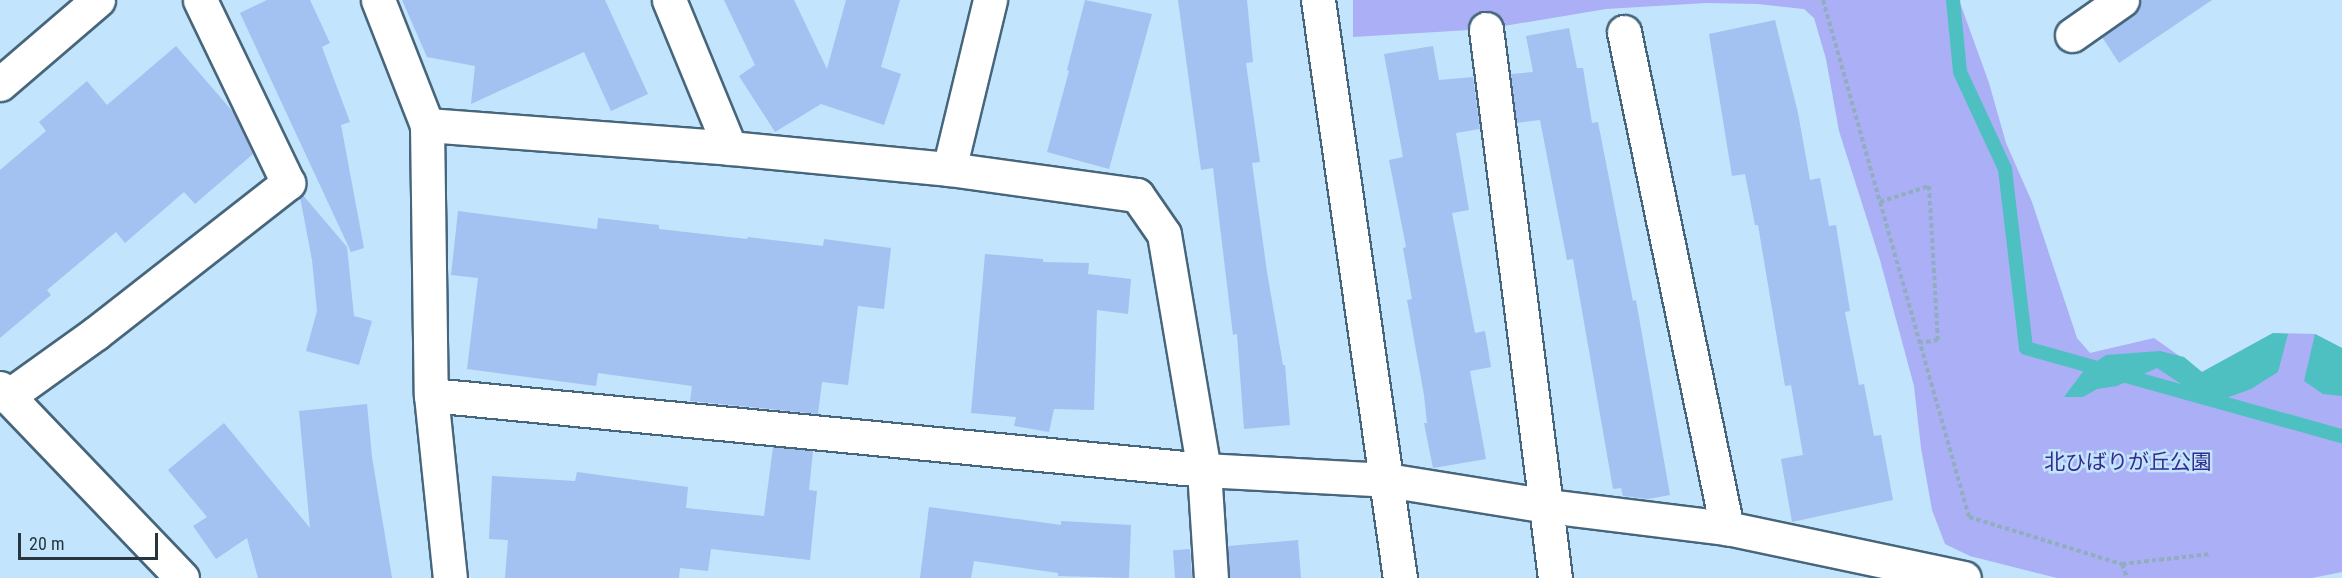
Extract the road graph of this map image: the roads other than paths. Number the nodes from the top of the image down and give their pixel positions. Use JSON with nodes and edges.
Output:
{"nodes":[{"id":1,"x":98,"y":0,"type":"edge"},
{"id":2,"x":200,"y":0,"type":"edge"},
{"id":3,"x":378,"y":0,"type":"edge"},
{"id":4,"x":669,"y":0,"type":"edge"},
{"id":5,"x":990,"y":0,"type":"edge"},
{"id":6,"x":1318,"y":0,"type":"edge"},
{"id":7,"x":2122,"y":0,"type":"edge"},
{"id":8,"x":1486,"y":29,"type":"dead end"},
{"id":9,"x":1624,"y":32,"type":"dead end"},
{"id":10,"x":2072,"y":35,"type":"dead end"},
{"id":11,"x":0,"y":84,"type":"edge"},
{"id":12,"x":427,"y":125,"type":"junction"},
{"id":13,"x":730,"y":148,"type":"junction"},
{"id":14,"x":949,"y":169,"type":"junction"},
{"id":15,"x":4,"y":392,"type":"edge"},
{"id":16,"x":431,"y":395,"type":"junction"},
{"id":17,"x":1204,"y":470,"type":"junction"},
{"id":18,"x":1387,"y":480,"type":"junction"},
{"id":19,"x":1547,"y":506,"type":"junction"},
{"id":20,"x":1727,"y":528,"type":"junction"},
{"id":21,"x":182,"y":578,"type":"edge"},
{"id":22,"x":450,"y":578,"type":"edge"},
{"id":23,"x":1211,"y":578,"type":"edge"},
{"id":24,"x":1400,"y":578,"type":"edge"},
{"id":25,"x":1555,"y":578,"type":"edge"},
{"id":26,"x":1964,"y":578,"type":"edge"}],
"edges":[{"from":1,"to":11,"type":"street"},
{"from":2,"to":15,"type":"street"},
{"from":3,"to":12,"type":"street"},
{"from":4,"to":13,"type":"street"},
{"from":5,"to":14,"type":"street"},
{"from":6,"to":18,"type":"street"},
{"from":7,"to":10,"type":"street"},
{"from":8,"to":19,"type":"street"},
{"from":9,"to":20,"type":"street"},
{"from":12,"to":13,"type":"street"},
{"from":12,"to":16,"type":"street"},
{"from":13,"to":14,"type":"street"},
{"from":14,"to":17,"type":"street"},
{"from":15,"to":21,"type":"street"},
{"from":16,"to":17,"type":"street"},
{"from":16,"to":22,"type":"street"},
{"from":17,"to":18,"type":"street"},
{"from":17,"to":23,"type":"street"},
{"from":18,"to":19,"type":"street"},
{"from":18,"to":24,"type":"street"},
{"from":19,"to":20,"type":"street"},
{"from":19,"to":25,"type":"street"},
{"from":20,"to":26,"type":"street"}]}
